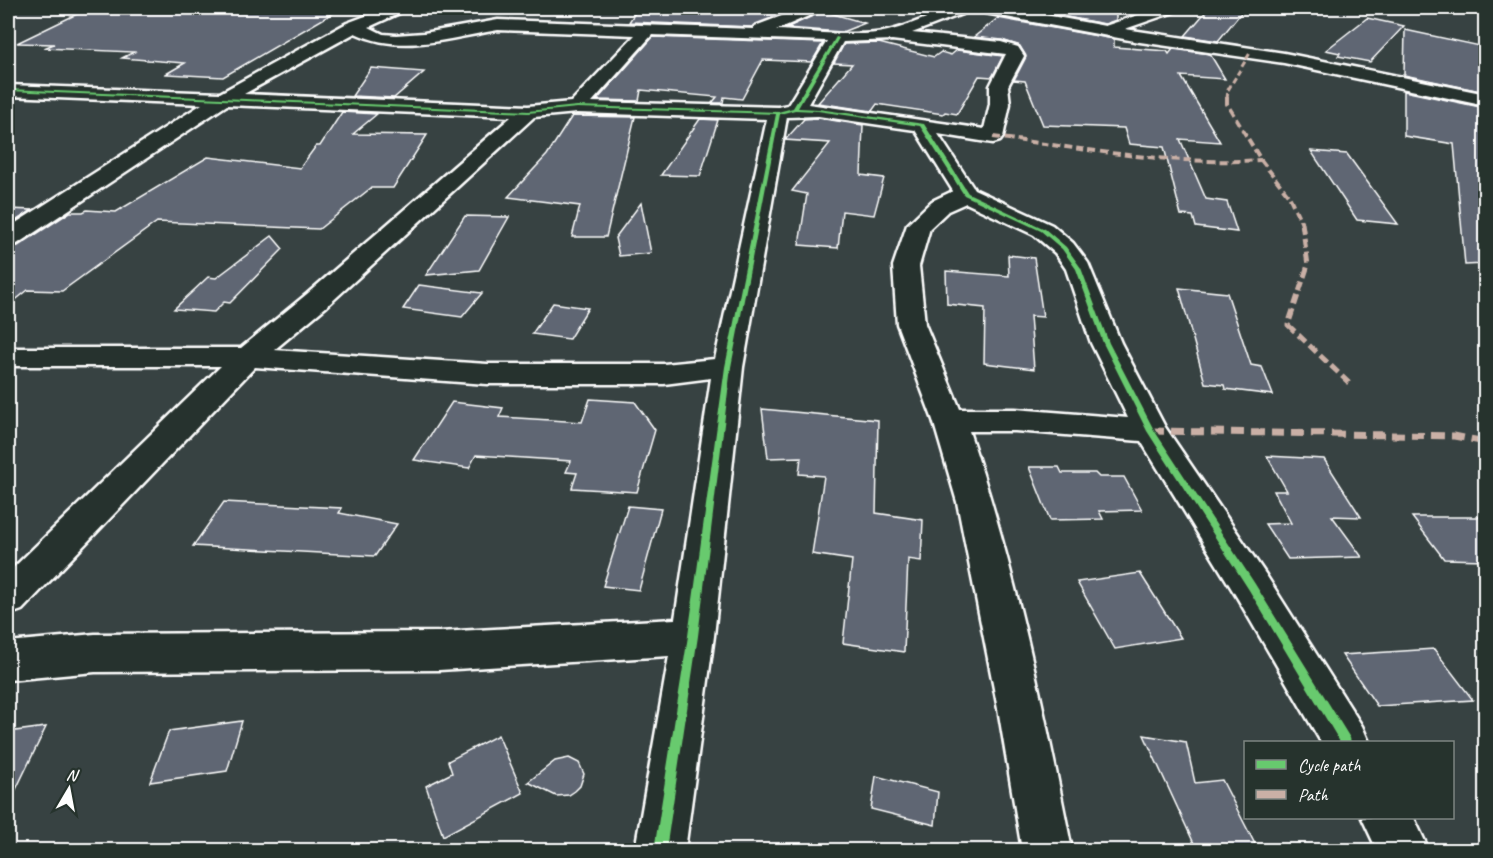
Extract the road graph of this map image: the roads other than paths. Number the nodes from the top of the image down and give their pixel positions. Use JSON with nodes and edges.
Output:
{"nodes":[{"id":1,"x":399,"y":8,"type":"edge"},
{"id":2,"x":815,"y":8,"type":"edge"},
{"id":3,"x":965,"y":8,"type":"edge"},
{"id":4,"x":985,"y":8,"type":"edge"},
{"id":5,"x":1172,"y":8,"type":"edge"},
{"id":6,"x":353,"y":26,"type":"junction"},
{"id":7,"x":741,"y":26,"type":"junction"},
{"id":8,"x":648,"y":30,"type":"junction"},
{"id":9,"x":1106,"y":31,"type":"junction"},
{"id":10,"x":890,"y":36,"type":"junction"},
{"id":11,"x":837,"y":38,"type":"junction"},
{"id":12,"x":8,"y":90,"type":"edge"},
{"id":13,"x":224,"y":99,"type":"junction"},
{"id":14,"x":1485,"y":100,"type":"edge"},
{"id":15,"x":577,"y":106,"type":"junction"},
{"id":16,"x":787,"y":111,"type":"junction"},
{"id":17,"x":528,"y":112,"type":"junction"},
{"id":18,"x":922,"y":125,"type":"junction"},
{"id":19,"x":966,"y":194,"type":"junction"},
{"id":20,"x":8,"y":239,"type":"edge"},
{"id":21,"x":8,"y":357,"type":"edge"},
{"id":22,"x":248,"y":357,"type":"junction"},
{"id":23,"x":728,"y":367,"type":"junction"},
{"id":24,"x":949,"y":420,"type":"junction"},
{"id":25,"x":1151,"y":430,"type":"junction"},
{"id":26,"x":8,"y":598,"type":"edge"},
{"id":27,"x":693,"y":636,"type":"junction"},
{"id":28,"x":8,"y":661,"type":"edge"},
{"id":29,"x":1345,"y":741,"type":"edge"},
{"id":30,"x":1388,"y":819,"type":"edge"},
{"id":31,"x":660,"y":850,"type":"edge"},
{"id":32,"x":1047,"y":850,"type":"edge"},
{"id":33,"x":1404,"y":850,"type":"edge"}],
"edges":[{"from":1,"to":6,"type":"street"},
{"from":2,"to":7,"type":"street"},
{"from":3,"to":10,"type":"street"},
{"from":4,"to":9,"type":"street"},
{"from":5,"to":9,"type":"street"},
{"from":6,"to":8,"type":"street"},
{"from":6,"to":13,"type":"street"},
{"from":7,"to":8,"type":"street"},
{"from":7,"to":11,"type":"street"},
{"from":8,"to":15,"type":"street"},
{"from":9,"to":14,"type":"street"},
{"from":10,"to":11,"type":"street"},
{"from":10,"to":18,"type":"street"},
{"from":11,"to":16,"type":"street"},
{"from":12,"to":13,"type":"street"},
{"from":13,"to":17,"type":"street"},
{"from":13,"to":20,"type":"street"},
{"from":15,"to":16,"type":"street"},
{"from":15,"to":17,"type":"street"},
{"from":16,"to":18,"type":"street"},
{"from":16,"to":23,"type":"street"},
{"from":17,"to":22,"type":"street"},
{"from":18,"to":19,"type":"street"},
{"from":19,"to":24,"type":"street"},
{"from":19,"to":25,"type":"street"},
{"from":21,"to":22,"type":"street"},
{"from":22,"to":23,"type":"street"},
{"from":22,"to":26,"type":"street"},
{"from":23,"to":27,"type":"street"},
{"from":24,"to":25,"type":"street"},
{"from":24,"to":32,"type":"street"},
{"from":25,"to":29,"type":"street"},
{"from":27,"to":28,"type":"street"},
{"from":27,"to":31,"type":"street"},
{"from":30,"to":33,"type":"street"}]}
